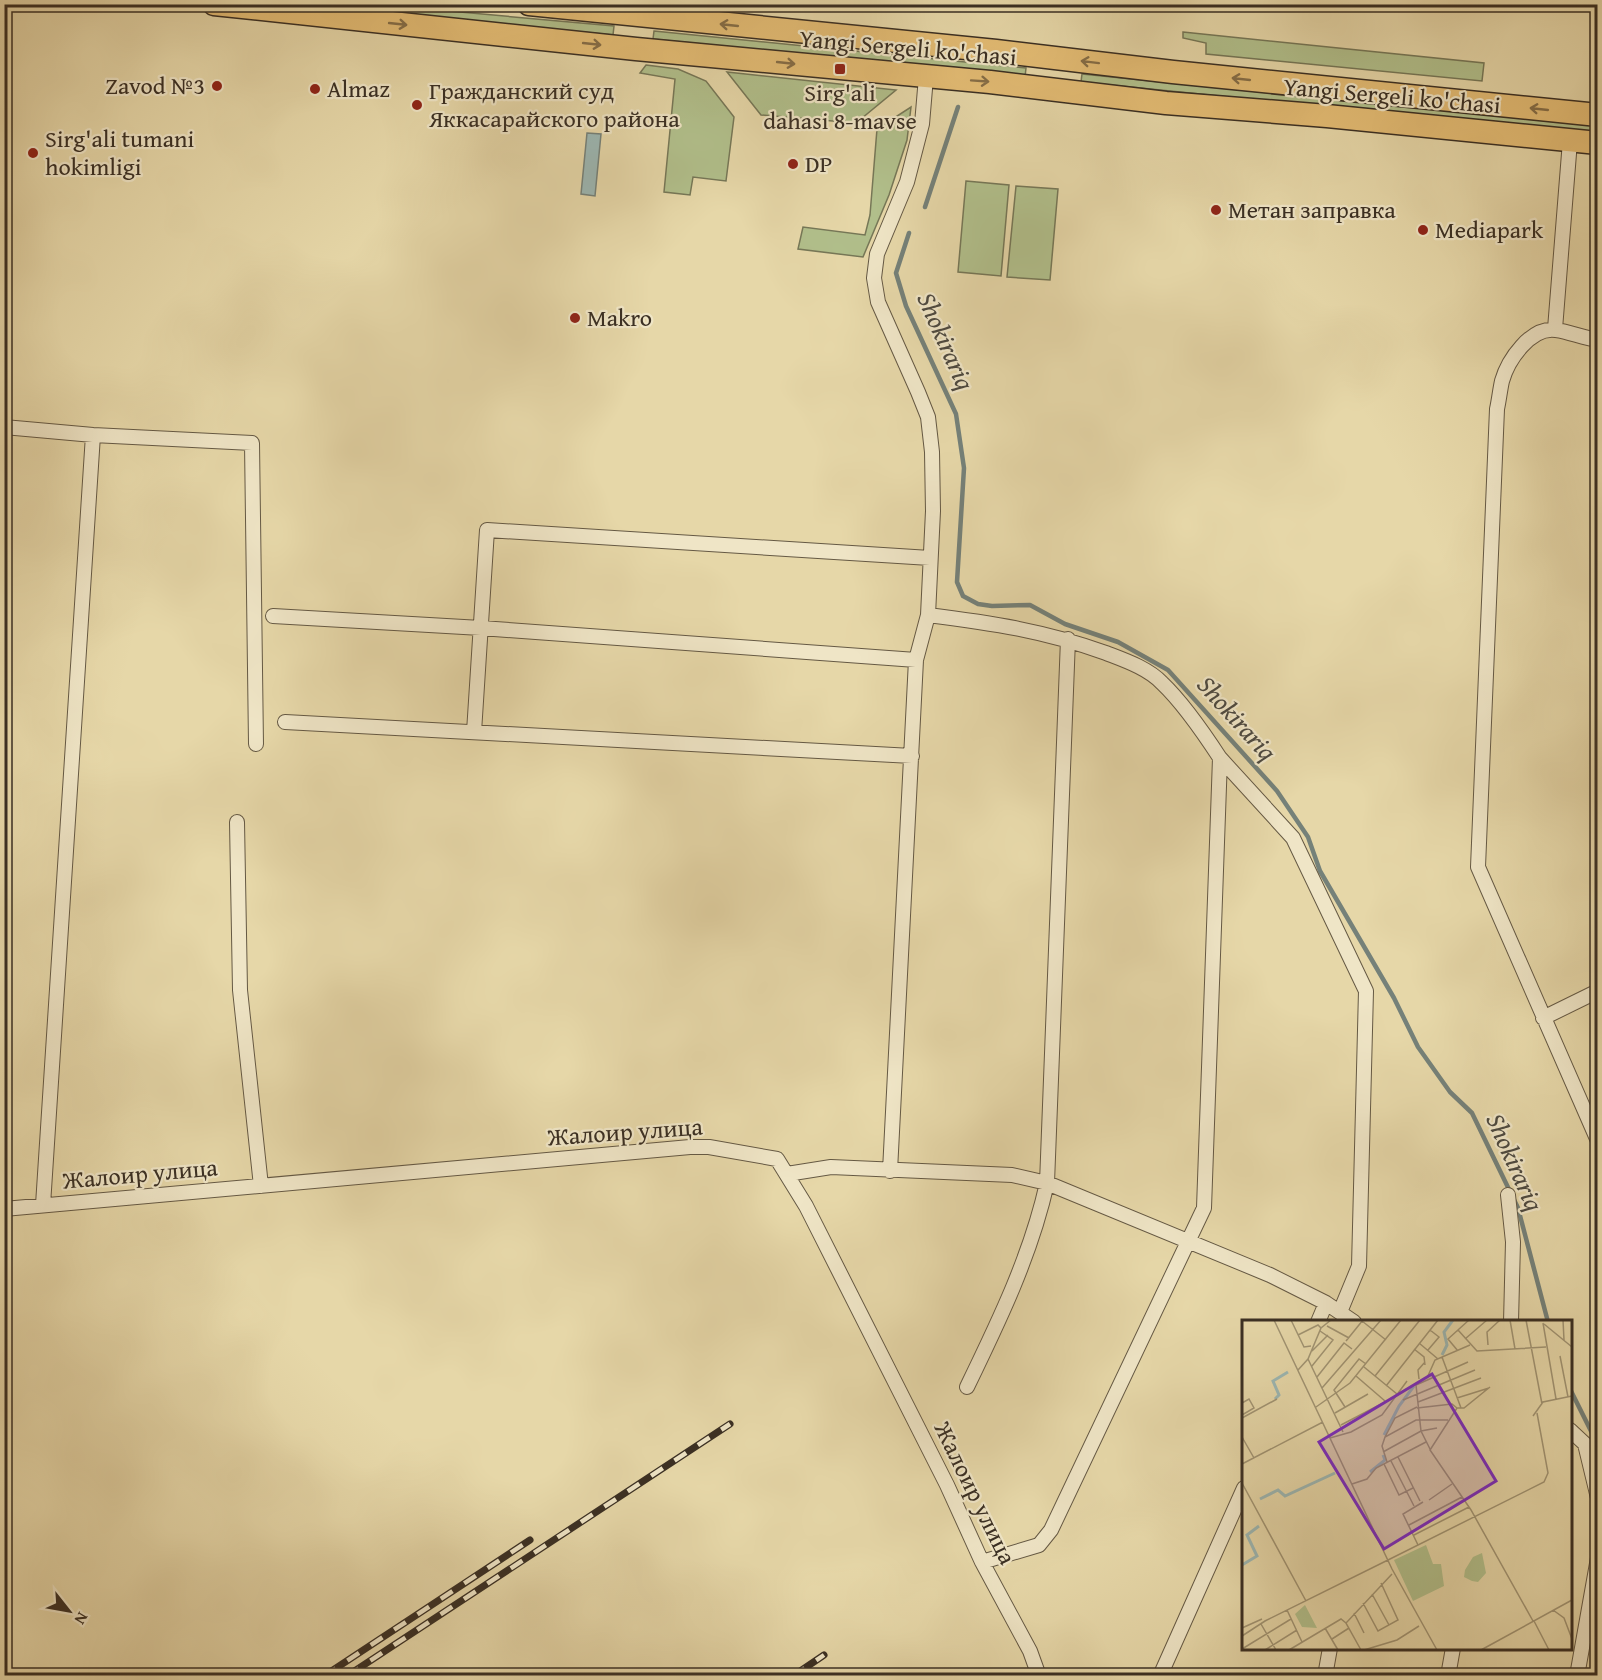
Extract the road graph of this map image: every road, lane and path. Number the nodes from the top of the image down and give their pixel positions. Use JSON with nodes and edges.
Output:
{"nodes":[{"id":1,"x":214,"y":4,"type":"edge"},
{"id":2,"x":529,"y":4,"type":"edge"},
{"id":3,"x":348,"y":11,"type":"edge"},
{"id":4,"x":640,"y":16,"type":"junction"},
{"id":5,"x":636,"y":49,"type":"junction"},
{"id":6,"x":1058,"y":58,"type":"junction"},
{"id":7,"x":926,"y":77,"type":"junction"},
{"id":8,"x":1057,"y":90,"type":"junction"},
{"id":9,"x":1598,"y":115,"type":"edge"},
{"id":10,"x":1570,"y":141,"type":"junction"},
{"id":11,"x":1598,"y":143,"type":"edge"},
{"id":12,"x":1555,"y":329,"type":"junction"},
{"id":13,"x":1598,"y":340,"type":"edge"},
{"id":14,"x":4,"y":427,"type":"edge"},
{"id":15,"x":93,"y":435,"type":"junction"},
{"id":16,"x":930,"y":558,"type":"junction"},
{"id":17,"x":928,"y":615,"type":"junction"},
{"id":18,"x":273,"y":616,"type":"dead end"},
{"id":19,"x":481,"y":628,"type":"junction"},
{"id":20,"x":1068,"y":639,"type":"junction"},
{"id":21,"x":916,"y":660,"type":"junction"},
{"id":22,"x":285,"y":722,"type":"dead end"},
{"id":23,"x":474,"y":732,"type":"junction"},
{"id":24,"x":256,"y":744,"type":"dead end"},
{"id":25,"x":912,"y":756,"type":"junction"},
{"id":26,"x":1220,"y":758,"type":"junction"},
{"id":27,"x":237,"y":822,"type":"dead end"},
{"id":28,"x":1598,"y":991,"type":"edge"},
{"id":29,"x":1543,"y":1018,"type":"junction"},
{"id":30,"x":1598,"y":1141,"type":"edge"},
{"id":31,"x":890,"y":1171,"type":"junction"},
{"id":32,"x":787,"y":1174,"type":"junction"},
{"id":33,"x":1047,"y":1183,"type":"junction"},
{"id":34,"x":261,"y":1186,"type":"junction"},
{"id":35,"x":1508,"y":1195,"type":"dead end"},
{"id":36,"x":43,"y":1205,"type":"junction"},
{"id":37,"x":4,"y":1209,"type":"edge"},
{"id":38,"x":1189,"y":1240,"type":"junction"},
{"id":39,"x":1326,"y":1303,"type":"junction"},
{"id":40,"x":1340,"y":1312,"type":"junction"},
{"id":41,"x":1319,"y":1320,"type":"edge"},
{"id":42,"x":1351,"y":1320,"type":"edge"},
{"id":43,"x":1511,"y":1320,"type":"edge"},
{"id":44,"x":967,"y":1387,"type":"dead end"},
{"id":45,"x":1572,"y":1432,"type":"edge"},
{"id":46,"x":1242,"y":1492,"type":"edge"},
{"id":47,"x":1598,"y":1498,"type":"edge"},
{"id":48,"x":1598,"y":1558,"type":"edge"},
{"id":49,"x":982,"y":1562,"type":"junction"},
{"id":50,"x":1594,"y":1603,"type":"edge"},
{"id":51,"x":1330,"y":1650,"type":"edge"},
{"id":52,"x":1453,"y":1650,"type":"edge"},
{"id":53,"x":1039,"y":1676,"type":"edge"},
{"id":54,"x":1160,"y":1676,"type":"edge"},
{"id":55,"x":1325,"y":1676,"type":"edge"},
{"id":56,"x":1448,"y":1676,"type":"edge"},
{"id":57,"x":1577,"y":1676,"type":"edge"}],
"edges":[{"from":1,"to":3,"type":"main road","name":"Yangi Sergeli ko'chasi"},
{"from":2,"to":4,"type":"main road","name":"Yangi Sergeli ko'chasi"},
{"from":3,"to":5,"type":"main road","name":"Yangi Sergeli ko'chasi","one_way":true},
{"from":4,"to":5,"type":"main road"},
{"from":6,"to":4,"type":"main road","name":"Yangi Sergeli ko'chasi","one_way":true},
{"from":5,"to":7,"type":"main road","name":"Yangi Sergeli ko'chasi","one_way":true},
{"from":6,"to":8,"type":"main road"},
{"from":9,"to":6,"type":"main road","name":"Yangi Sergeli ko'chasi","one_way":true},
{"from":7,"to":8,"type":"main road","name":"Yangi Sergeli ko'chasi","one_way":true},
{"from":7,"to":16,"type":"street"},
{"from":8,"to":10,"type":"main road","name":"Yangi Sergeli ko'chasi"},
{"from":10,"to":11,"type":"main road","name":"Yangi Sergeli ko'chasi"},
{"from":10,"to":12,"type":"street"},
{"from":12,"to":13,"type":"street"},
{"from":12,"to":29,"type":"street"},
{"from":14,"to":15,"type":"street"},
{"from":15,"to":24,"type":"street"},
{"from":15,"to":36,"type":"street"},
{"from":16,"to":17,"type":"street"},
{"from":16,"to":19,"type":"street"},
{"from":17,"to":20,"type":"street"},
{"from":17,"to":21,"type":"street"},
{"from":18,"to":19,"type":"street"},
{"from":19,"to":21,"type":"street"},
{"from":19,"to":23,"type":"street"},
{"from":20,"to":26,"type":"street"},
{"from":20,"to":33,"type":"street"},
{"from":21,"to":25,"type":"street"},
{"from":22,"to":23,"type":"street"},
{"from":23,"to":25,"type":"street"},
{"from":25,"to":31,"type":"street"},
{"from":26,"to":38,"type":"street"},
{"from":26,"to":40,"type":"street"},
{"from":27,"to":34,"type":"street"},
{"from":28,"to":29,"type":"street"},
{"from":29,"to":30,"type":"street"},
{"from":31,"to":32,"type":"street"},
{"from":31,"to":33,"type":"street"},
{"from":32,"to":34,"type":"street","name":"Жалоир улица"},
{"from":32,"to":49,"type":"street","name":"Жалоир улица"},
{"from":33,"to":38,"type":"street"},
{"from":33,"to":44,"type":"street"},
{"from":34,"to":36,"type":"street","name":"Жалоир улица"},
{"from":35,"to":43,"type":"street"},
{"from":36,"to":37,"type":"street","name":"Жалоир улица"},
{"from":38,"to":39,"type":"street"},
{"from":38,"to":49,"type":"street"},
{"from":39,"to":40,"type":"street"},
{"from":39,"to":41,"type":"street"},
{"from":40,"to":42,"type":"street"},
{"from":45,"to":47,"type":"street"},
{"from":46,"to":54,"type":"street"},
{"from":48,"to":50,"type":"street"},
{"from":49,"to":53,"type":"street","name":"Жалоир улица"},
{"from":50,"to":57,"type":"street"},
{"from":51,"to":55,"type":"street"},
{"from":52,"to":56,"type":"street"}]}
